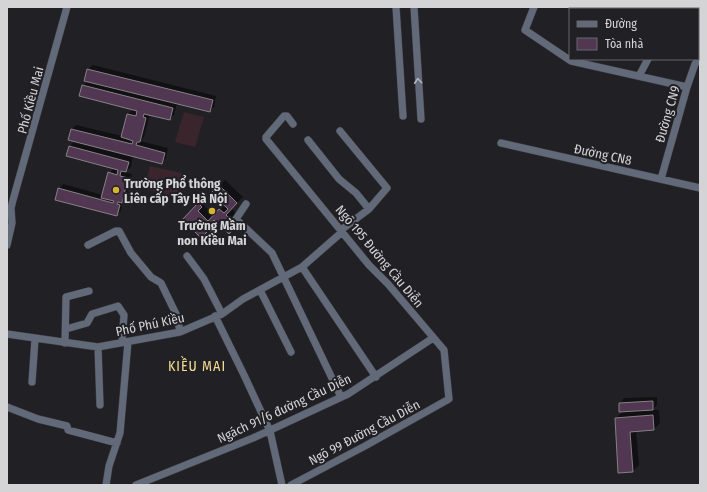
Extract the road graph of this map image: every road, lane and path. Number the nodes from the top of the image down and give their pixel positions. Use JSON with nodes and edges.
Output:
{"nodes":[{"id":1,"x":67,"y":7,"type":"edge"},
{"id":2,"x":396,"y":7,"type":"edge"},
{"id":3,"x":414,"y":7,"type":"edge"},
{"id":4,"x":534,"y":7,"type":"edge"},
{"id":5,"x":569,"y":60,"type":"edge"},
{"id":6,"x":570,"y":60,"type":"edge"},
{"id":7,"x":647,"y":60,"type":"edge"},
{"id":8,"x":698,"y":60,"type":"edge"},
{"id":9,"x":639,"y":76,"type":"junction"},
{"id":10,"x":687,"y":87,"type":"junction"},
{"id":11,"x":403,"y":116,"type":"dead end"},
{"id":12,"x":421,"y":119,"type":"dead end"},
{"id":13,"x":293,"y":124,"type":"dead end"},
{"id":14,"x":340,"y":131,"type":"dead end"},
{"id":15,"x":308,"y":140,"type":"dead end"},
{"id":16,"x":501,"y":143,"type":"dead end"},
{"id":17,"x":661,"y":179,"type":"junction"},
{"id":18,"x":700,"y":188,"type":"edge"},
{"id":19,"x":246,"y":204,"type":"dead end"},
{"id":20,"x":9,"y":207,"type":"edge"},
{"id":21,"x":369,"y":209,"type":"junction"},
{"id":22,"x":342,"y":231,"type":"junction"},
{"id":23,"x":88,"y":245,"type":"dead end"},
{"id":24,"x":7,"y":246,"type":"edge"},
{"id":25,"x":187,"y":256,"type":"dead end"},
{"id":26,"x":302,"y":267,"type":"junction"},
{"id":27,"x":283,"y":276,"type":"junction"},
{"id":28,"x":260,"y":290,"type":"junction"},
{"id":29,"x":89,"y":291,"type":"dead end"},
{"id":30,"x":218,"y":315,"type":"junction"},
{"id":31,"x":66,"y":329,"type":"junction"},
{"id":32,"x":180,"y":332,"type":"junction"},
{"id":33,"x":7,"y":334,"type":"edge"},
{"id":34,"x":433,"y":338,"type":"junction"},
{"id":35,"x":35,"y":339,"type":"junction"},
{"id":36,"x":125,"y":342,"type":"junction"},
{"id":37,"x":66,"y":343,"type":"junction"},
{"id":38,"x":98,"y":347,"type":"junction"},
{"id":39,"x":291,"y":352,"type":"dead end"},
{"id":40,"x":376,"y":377,"type":"junction"},
{"id":41,"x":32,"y":382,"type":"dead end"},
{"id":42,"x":341,"y":397,"type":"junction"},
{"id":43,"x":449,"y":399,"type":"joint"},
{"id":44,"x":100,"y":405,"type":"dead end"},
{"id":45,"x":7,"y":407,"type":"edge"},
{"id":46,"x":270,"y":431,"type":"junction"},
{"id":47,"x":117,"y":443,"type":"junction"},
{"id":48,"x":106,"y":485,"type":"edge"},
{"id":49,"x":136,"y":485,"type":"edge"},
{"id":50,"x":282,"y":485,"type":"edge"},
{"id":51,"x":291,"y":485,"type":"edge"}],
"edges":[{"from":1,"to":20,"type":"street","name":"Phố Kiều Mai"},
{"from":2,"to":11,"type":"street"},
{"from":12,"to":3,"type":"street","one_way":true},
{"from":4,"to":5,"type":"street"},
{"from":6,"to":9,"type":"street"},
{"from":7,"to":9,"type":"street"},
{"from":8,"to":10,"type":"street","name":"Đường CN9"},
{"from":9,"to":10,"type":"street"},
{"from":10,"to":17,"type":"street","name":"Đường CN9"},
{"from":13,"to":22,"type":"street","name":"Ngõ 195 Đường Cầu Diễn"},
{"from":14,"to":21,"type":"street","name":"Phố Phú Kiều"},
{"from":15,"to":21,"type":"street","name":"Ngõ 195 Đường Cầu Diễn"},
{"from":16,"to":17,"type":"street","name":"Đường CN8"},
{"from":17,"to":18,"type":"street","name":"Đường CN8"},
{"from":19,"to":27,"type":"street"},
{"from":20,"to":24,"type":"street","name":"Phố Kiều Mai"},
{"from":21,"to":22,"type":"street","name":"Phố Phú Kiều"},
{"from":22,"to":26,"type":"street","name":"Phố Phú Kiều"},
{"from":22,"to":34,"type":"street","name":"Ngõ 195 Đường Cầu Diễn"},
{"from":23,"to":32,"type":"street"},
{"from":25,"to":30,"type":"street"},
{"from":26,"to":27,"type":"street","name":"Phố Phú Kiều"},
{"from":26,"to":40,"type":"street"},
{"from":27,"to":28,"type":"street","name":"Phố Phú Kiều"},
{"from":27,"to":42,"type":"street"},
{"from":28,"to":30,"type":"street","name":"Phố Phú Kiều"},
{"from":28,"to":39,"type":"street"},
{"from":29,"to":31,"type":"street"},
{"from":30,"to":32,"type":"street","name":"Phố Phú Kiều"},
{"from":30,"to":46,"type":"street"},
{"from":31,"to":36,"type":"street"},
{"from":31,"to":37,"type":"street"},
{"from":32,"to":36,"type":"street","name":"Phố Phú Kiều"},
{"from":33,"to":35,"type":"street","name":"Phố Phú Kiều"},
{"from":34,"to":40,"type":"street","name":"Ngách 91/6 đường Cầu Diễn"},
{"from":34,"to":43,"type":"street","name":"Ngõ 195 Đường Cầu Diễn"},
{"from":35,"to":37,"type":"street","name":"Phố Phú Kiều"},
{"from":35,"to":41,"type":"street"},
{"from":36,"to":38,"type":"street","name":"Phố Phú Kiều"},
{"from":36,"to":47,"type":"street"},
{"from":37,"to":38,"type":"street","name":"Phố Phú Kiều"},
{"from":38,"to":44,"type":"street"},
{"from":40,"to":42,"type":"street","name":"Ngách 91/6 đường Cầu Diễn"},
{"from":42,"to":46,"type":"street","name":"Ngách 91/6 đường Cầu Diễn"},
{"from":43,"to":51,"type":"street","name":"Ngõ 99 Đường Cầu Diễn"},
{"from":45,"to":47,"type":"street"},
{"from":46,"to":49,"type":"street","name":"Ngách 91/6 đường Cầu Diễn"},
{"from":46,"to":50,"type":"street"},
{"from":47,"to":48,"type":"street"}]}
